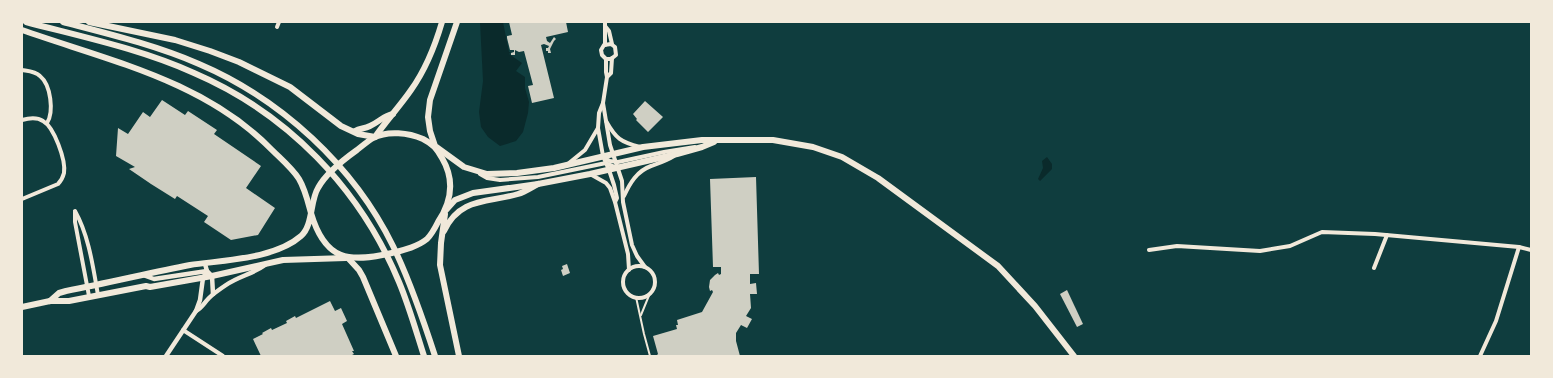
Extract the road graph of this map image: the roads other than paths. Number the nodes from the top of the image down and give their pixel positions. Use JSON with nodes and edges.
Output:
{"nodes":[{"id":1,"x":26,"y":22,"type":"edge"},
{"id":2,"x":63,"y":22,"type":"edge"},
{"id":3,"x":89,"y":22,"type":"edge"},
{"id":4,"x":279,"y":22,"type":"edge"},
{"id":5,"x":442,"y":22,"type":"edge"},
{"id":6,"x":456,"y":22,"type":"edge"},
{"id":7,"x":605,"y":24,"type":"edge"},
{"id":8,"x":277,"y":27,"type":"dead end"},
{"id":9,"x":22,"y":30,"type":"edge"},
{"id":10,"x":612,"y":44,"type":"junction"},
{"id":11,"x":605,"y":45,"type":"junction"},
{"id":12,"x":612,"y":58,"type":"junction"},
{"id":13,"x":606,"y":59,"type":"junction"},
{"id":14,"x":22,"y":70,"type":"edge"},
{"id":15,"x":608,"y":77,"type":"junction"},
{"id":16,"x":603,"y":103,"type":"junction"},
{"id":17,"x":393,"y":114,"type":"junction"},
{"id":18,"x":605,"y":119,"type":"junction"},
{"id":19,"x":22,"y":120,"type":"edge"},
{"id":20,"x":47,"y":123,"type":"junction"},
{"id":21,"x":598,"y":128,"type":"junction"},
{"id":22,"x":354,"y":131,"type":"junction"},
{"id":23,"x":375,"y":137,"type":"junction"},
{"id":24,"x":715,"y":141,"type":"junction"},
{"id":25,"x":435,"y":146,"type":"junction"},
{"id":26,"x":702,"y":147,"type":"junction"},
{"id":27,"x":643,"y":148,"type":"junction"},
{"id":28,"x":612,"y":154,"type":"junction"},
{"id":29,"x":677,"y":154,"type":"junction"},
{"id":30,"x":603,"y":156,"type":"junction"},
{"id":31,"x":606,"y":163,"type":"junction"},
{"id":32,"x":567,"y":165,"type":"junction"},
{"id":33,"x":617,"y":165,"type":"junction"},
{"id":34,"x":609,"y":170,"type":"junction"},
{"id":35,"x":476,"y":171,"type":"junction"},
{"id":36,"x":590,"y":174,"type":"junction"},
{"id":37,"x":538,"y":184,"type":"junction"},
{"id":38,"x":623,"y":198,"type":"junction"},
{"id":39,"x":22,"y":199,"type":"edge"},
{"id":40,"x":615,"y":202,"type":"junction"},
{"id":41,"x":446,"y":210,"type":"junction"},
{"id":42,"x":311,"y":213,"type":"junction"},
{"id":43,"x":1387,"y":235,"type":"junction"},
{"id":44,"x":442,"y":236,"type":"junction"},
{"id":45,"x":1519,"y":248,"type":"junction"},
{"id":46,"x":1149,"y":250,"type":"dead end"},
{"id":47,"x":1531,"y":250,"type":"edge"},
{"id":48,"x":348,"y":258,"type":"junction"},
{"id":49,"x":205,"y":264,"type":"junction"},
{"id":50,"x":266,"y":264,"type":"junction"},
{"id":51,"x":645,"y":267,"type":"junction"},
{"id":52,"x":1374,"y":268,"type":"dead end"},
{"id":53,"x":629,"y":270,"type":"junction"},
{"id":54,"x":207,"y":271,"type":"junction"},
{"id":55,"x":143,"y":275,"type":"junction"},
{"id":56,"x":212,"y":276,"type":"junction"},
{"id":57,"x":203,"y":278,"type":"junction"},
{"id":58,"x":96,"y":285,"type":"junction"},
{"id":59,"x":87,"y":286,"type":"junction"},
{"id":60,"x":650,"y":293,"type":"junction"},
{"id":61,"x":213,"y":294,"type":"junction"},
{"id":62,"x":98,"y":295,"type":"junction"},
{"id":63,"x":89,"y":296,"type":"junction"},
{"id":64,"x":636,"y":297,"type":"junction"},
{"id":65,"x":50,"y":301,"type":"junction"},
{"id":66,"x":22,"y":307,"type":"edge"},
{"id":67,"x":196,"y":311,"type":"junction"},
{"id":68,"x":640,"y":316,"type":"junction"},
{"id":69,"x":183,"y":330,"type":"junction"},
{"id":70,"x":166,"y":356,"type":"edge"},
{"id":71,"x":223,"y":356,"type":"edge"},
{"id":72,"x":396,"y":356,"type":"edge"},
{"id":73,"x":424,"y":356,"type":"edge"},
{"id":74,"x":435,"y":356,"type":"edge"},
{"id":75,"x":459,"y":356,"type":"edge"},
{"id":76,"x":650,"y":356,"type":"edge"},
{"id":77,"x":1074,"y":356,"type":"edge"},
{"id":78,"x":1480,"y":356,"type":"edge"}],
"edges":[{"from":1,"to":73,"type":"main road"},
{"from":2,"to":74,"type":"main road"},
{"from":3,"to":22,"type":"main road"},
{"from":4,"to":8,"type":"street"},
{"from":5,"to":17,"type":"main road"},
{"from":6,"to":25,"type":"main road"},
{"from":7,"to":10,"type":"street"},
{"from":7,"to":11,"type":"street"},
{"from":9,"to":42,"type":"main road"},
{"from":10,"to":11,"type":"street"},
{"from":10,"to":12,"type":"street"},
{"from":11,"to":13,"type":"street"},
{"from":12,"to":13,"type":"street"},
{"from":12,"to":15,"type":"street"},
{"from":13,"to":15,"type":"street"},
{"from":14,"to":20,"type":"street"},
{"from":15,"to":16,"type":"street"},
{"from":16,"to":18,"type":"street"},
{"from":16,"to":21,"type":"street"},
{"from":17,"to":22,"type":"main road"},
{"from":17,"to":23,"type":"main road"},
{"from":18,"to":27,"type":"street"},
{"from":18,"to":28,"type":"street"},
{"from":19,"to":20,"type":"street"},
{"from":20,"to":39,"type":"street"},
{"from":21,"to":30,"type":"street"},
{"from":21,"to":32,"type":"street"},
{"from":22,"to":23,"type":"main road"},
{"from":23,"to":25,"type":"main road"},
{"from":23,"to":42,"type":"main road"},
{"from":24,"to":26,"type":"main road"},
{"from":24,"to":27,"type":"main road"},
{"from":24,"to":77,"type":"main road"},
{"from":25,"to":35,"type":"main road"},
{"from":25,"to":41,"type":"main road"},
{"from":26,"to":29,"type":"main road"},
{"from":26,"to":33,"type":"street"},
{"from":27,"to":28,"type":"main road"},
{"from":28,"to":30,"type":"main road"},
{"from":28,"to":33,"type":"street"},
{"from":29,"to":33,"type":"main road"},
{"from":29,"to":38,"type":"street"},
{"from":30,"to":31,"type":"street"},
{"from":30,"to":32,"type":"main road"},
{"from":30,"to":33,"type":"street"},
{"from":31,"to":33,"type":"street"},
{"from":31,"to":34,"type":"street"},
{"from":31,"to":35,"type":"street"},
{"from":32,"to":35,"type":"main road"},
{"from":33,"to":34,"type":"main road"},
{"from":33,"to":38,"type":"street"},
{"from":34,"to":36,"type":"main road"},
{"from":34,"to":40,"type":"street"},
{"from":36,"to":37,"type":"main road"},
{"from":36,"to":40,"type":"street"},
{"from":37,"to":41,"type":"main road"},
{"from":37,"to":44,"type":"main road"},
{"from":38,"to":51,"type":"street"},
{"from":40,"to":53,"type":"street"},
{"from":41,"to":44,"type":"main road"},
{"from":41,"to":48,"type":"main road"},
{"from":42,"to":48,"type":"main road"},
{"from":42,"to":49,"type":"main road"},
{"from":43,"to":45,"type":"street"},
{"from":43,"to":46,"type":"street"},
{"from":43,"to":52,"type":"street"},
{"from":44,"to":75,"type":"main road"},
{"from":45,"to":47,"type":"street"},
{"from":45,"to":78,"type":"street"},
{"from":48,"to":50,"type":"main road"},
{"from":48,"to":72,"type":"main road"},
{"from":49,"to":54,"type":"street"},
{"from":49,"to":55,"type":"main road"},
{"from":50,"to":56,"type":"main road"},
{"from":50,"to":61,"type":"street"},
{"from":51,"to":53,"type":"street"},
{"from":51,"to":60,"type":"street"},
{"from":53,"to":64,"type":"street"},
{"from":54,"to":55,"type":"street"},
{"from":54,"to":56,"type":"street"},
{"from":54,"to":57,"type":"street"},
{"from":55,"to":58,"type":"main road"},
{"from":56,"to":57,"type":"main road"},
{"from":56,"to":61,"type":"street"},
{"from":57,"to":62,"type":"main road"},
{"from":57,"to":67,"type":"street"},
{"from":58,"to":59,"type":"main road"},
{"from":58,"to":59,"type":"street"},
{"from":58,"to":62,"type":"street"},
{"from":59,"to":63,"type":"street"},
{"from":59,"to":65,"type":"main road"},
{"from":60,"to":64,"type":"street"},
{"from":60,"to":68,"type":"lane"},
{"from":61,"to":67,"type":"street"},
{"from":62,"to":63,"type":"main road"},
{"from":63,"to":65,"type":"main road"},
{"from":64,"to":68,"type":"lane"},
{"from":65,"to":66,"type":"main road"},
{"from":67,"to":69,"type":"street"},
{"from":68,"to":76,"type":"lane"},
{"from":69,"to":70,"type":"street"},
{"from":69,"to":71,"type":"street"}]}
